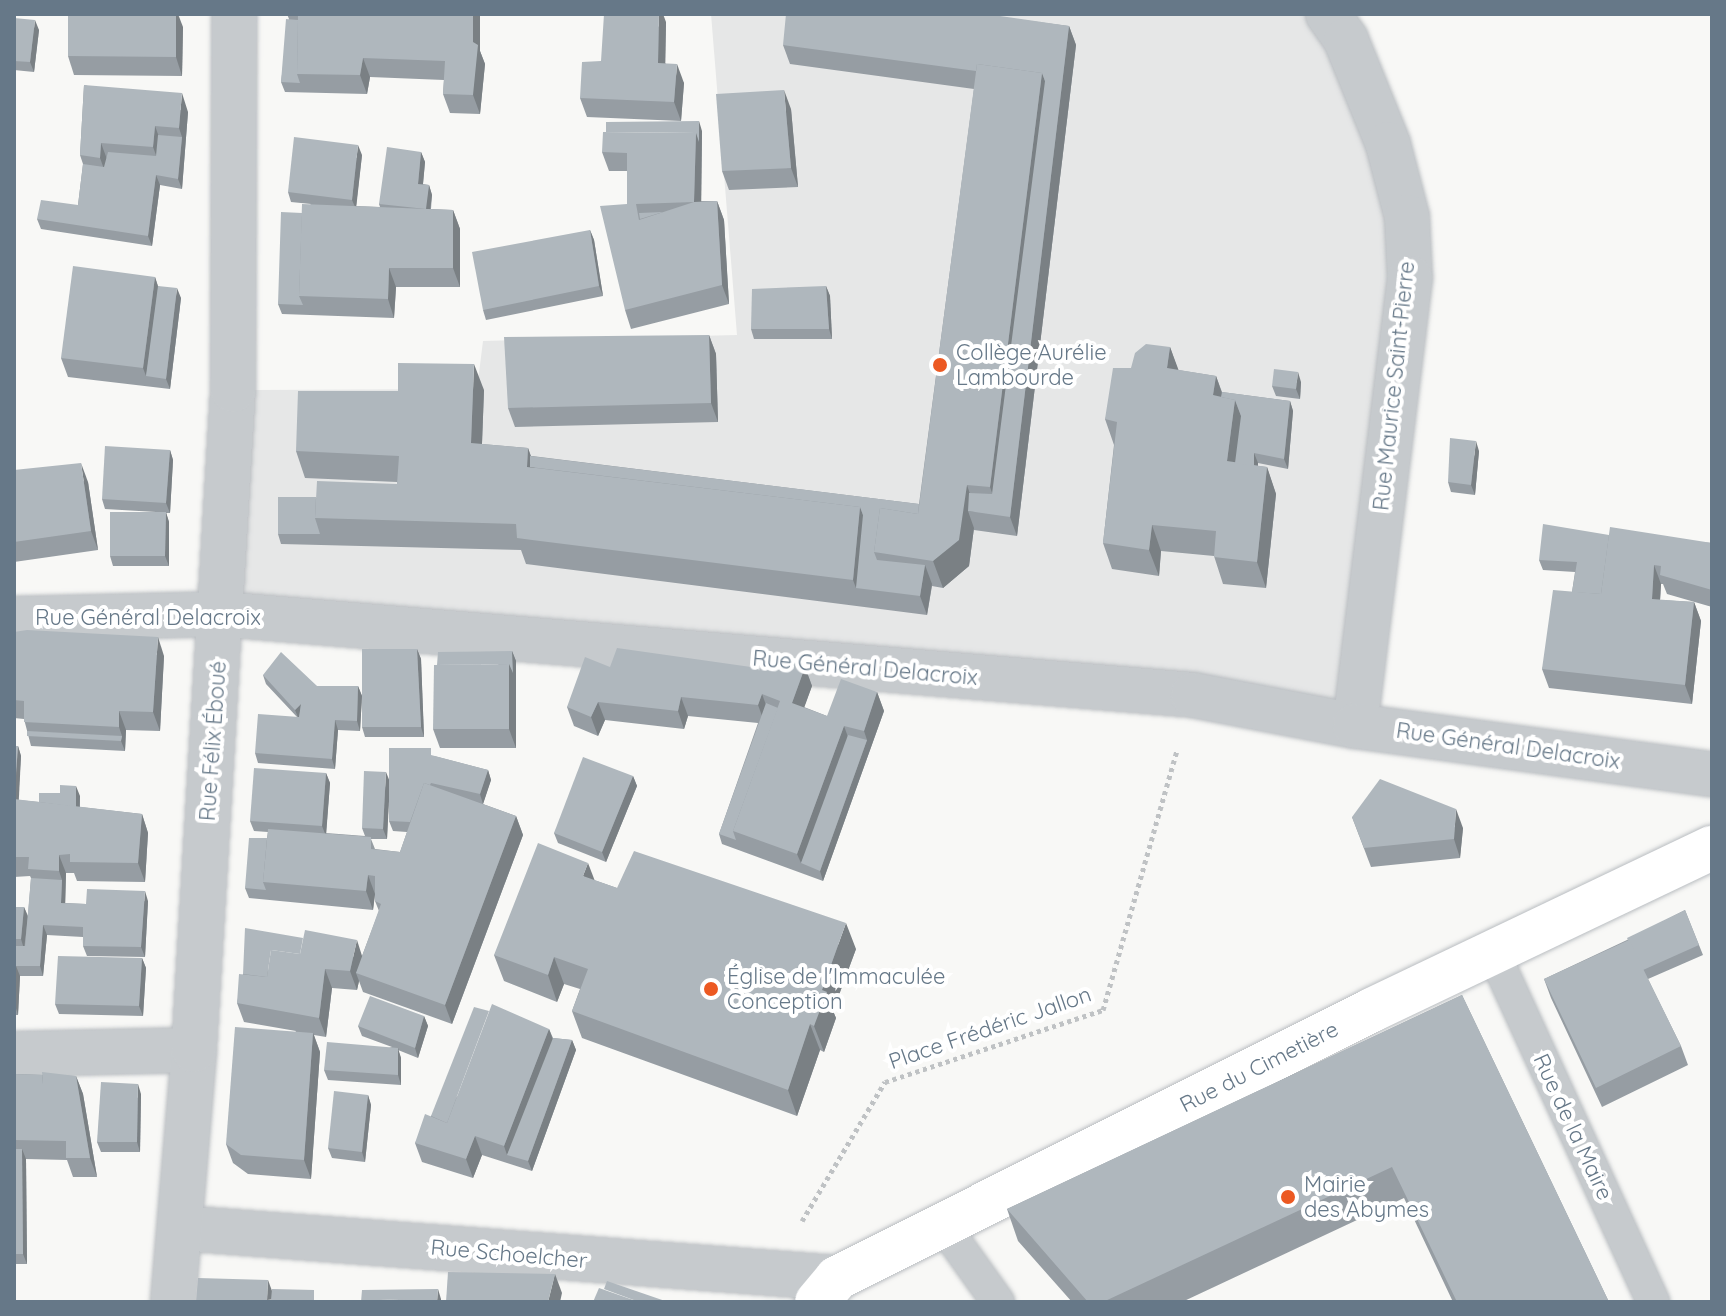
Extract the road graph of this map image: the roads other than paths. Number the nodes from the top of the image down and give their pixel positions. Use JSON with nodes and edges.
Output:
{"nodes":[{"id":1,"x":234,"y":14,"type":"edge"},
{"id":2,"x":1328,"y":14,"type":"edge"},
{"id":3,"x":221,"y":614,"type":"junction"},
{"id":4,"x":14,"y":619,"type":"edge"},
{"id":5,"x":1355,"y":726,"type":"junction"},
{"id":6,"x":1712,"y":774,"type":"edge"},
{"id":7,"x":1712,"y":848,"type":"edge"},
{"id":8,"x":1493,"y":952,"type":"junction"},
{"id":9,"x":194,"y":1050,"type":"junction"},
{"id":10,"x":14,"y":1054,"type":"edge"},
{"id":11,"x":943,"y":1225,"type":"junction"},
{"id":12,"x":181,"y":1228,"type":"junction"},
{"id":13,"x":827,"y":1290,"type":"edge"},
{"id":14,"x":173,"y":1302,"type":"edge"},
{"id":15,"x":998,"y":1302,"type":"edge"},
{"id":16,"x":1653,"y":1302,"type":"edge"}],
"edges":[{"from":1,"to":3,"type":"street","name":"Rue Félix Éboué"},
{"from":2,"to":5,"type":"street","name":"Rue Maurice Saint-Pierre"},
{"from":3,"to":4,"type":"street","name":"Rue Général Delacroix"},
{"from":3,"to":5,"type":"street","name":"Rue Général Delacroix"},
{"from":3,"to":9,"type":"street","name":"Rue Félix Éboué"},
{"from":5,"to":6,"type":"street","name":"Rue Général Delacroix"},
{"from":7,"to":8,"type":"main road","name":"Rue du Cimetière"},
{"from":8,"to":11,"type":"main road","name":"Rue du Cimetière"},
{"from":8,"to":16,"type":"lane","name":"Rue de la Maire"},
{"from":9,"to":10,"type":"street"},
{"from":9,"to":12,"type":"street","name":"Rue Félix Éboué"},
{"from":11,"to":13,"type":"main road","name":"Rue du Cimetière"},
{"from":11,"to":15,"type":"lane"},
{"from":12,"to":13,"type":"street","name":"Rue Schoelcher"},
{"from":12,"to":14,"type":"street","name":"Rue Félix Éboué"}]}
